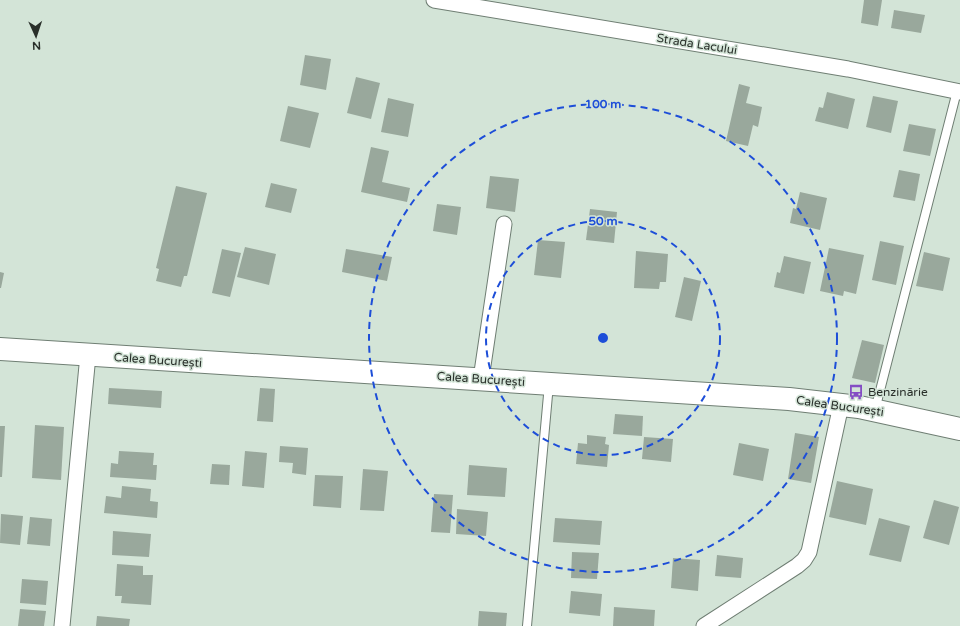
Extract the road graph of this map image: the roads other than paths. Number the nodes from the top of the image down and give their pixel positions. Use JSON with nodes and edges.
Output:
{"nodes":[{"id":1,"x":434,"y":0,"type":"edge"},
{"id":2,"x":958,"y":92,"type":"edge"},
{"id":3,"x":504,"y":224,"type":"dead end"},
{"id":4,"x":0,"y":349,"type":"edge"},
{"id":5,"x":88,"y":355,"type":"junction"},
{"id":6,"x":481,"y":379,"type":"junction"},
{"id":7,"x":550,"y":384,"type":"junction"},
{"id":8,"x":841,"y":405,"type":"junction"},
{"id":9,"x":875,"y":410,"type":"junction"},
{"id":10,"x":960,"y":429,"type":"edge"},
{"id":11,"x":62,"y":626,"type":"edge"},
{"id":12,"x":527,"y":626,"type":"edge"},
{"id":13,"x":704,"y":626,"type":"edge"}],
"edges":[{"from":1,"to":2,"type":"street","name":"Strada Lacului"},
{"from":2,"to":9,"type":"lane"},
{"from":3,"to":6,"type":"street"},
{"from":4,"to":5,"type":"main road","name":"Calea București"},
{"from":5,"to":6,"type":"main road","name":"Calea București"},
{"from":5,"to":11,"type":"street"},
{"from":6,"to":7,"type":"main road","name":"Calea București"},
{"from":7,"to":8,"type":"main road","name":"Calea București"},
{"from":7,"to":12,"type":"lane"},
{"from":8,"to":9,"type":"main road","name":"Calea București"},
{"from":8,"to":13,"type":"street"},
{"from":9,"to":10,"type":"main road","name":"Calea București"}]}
